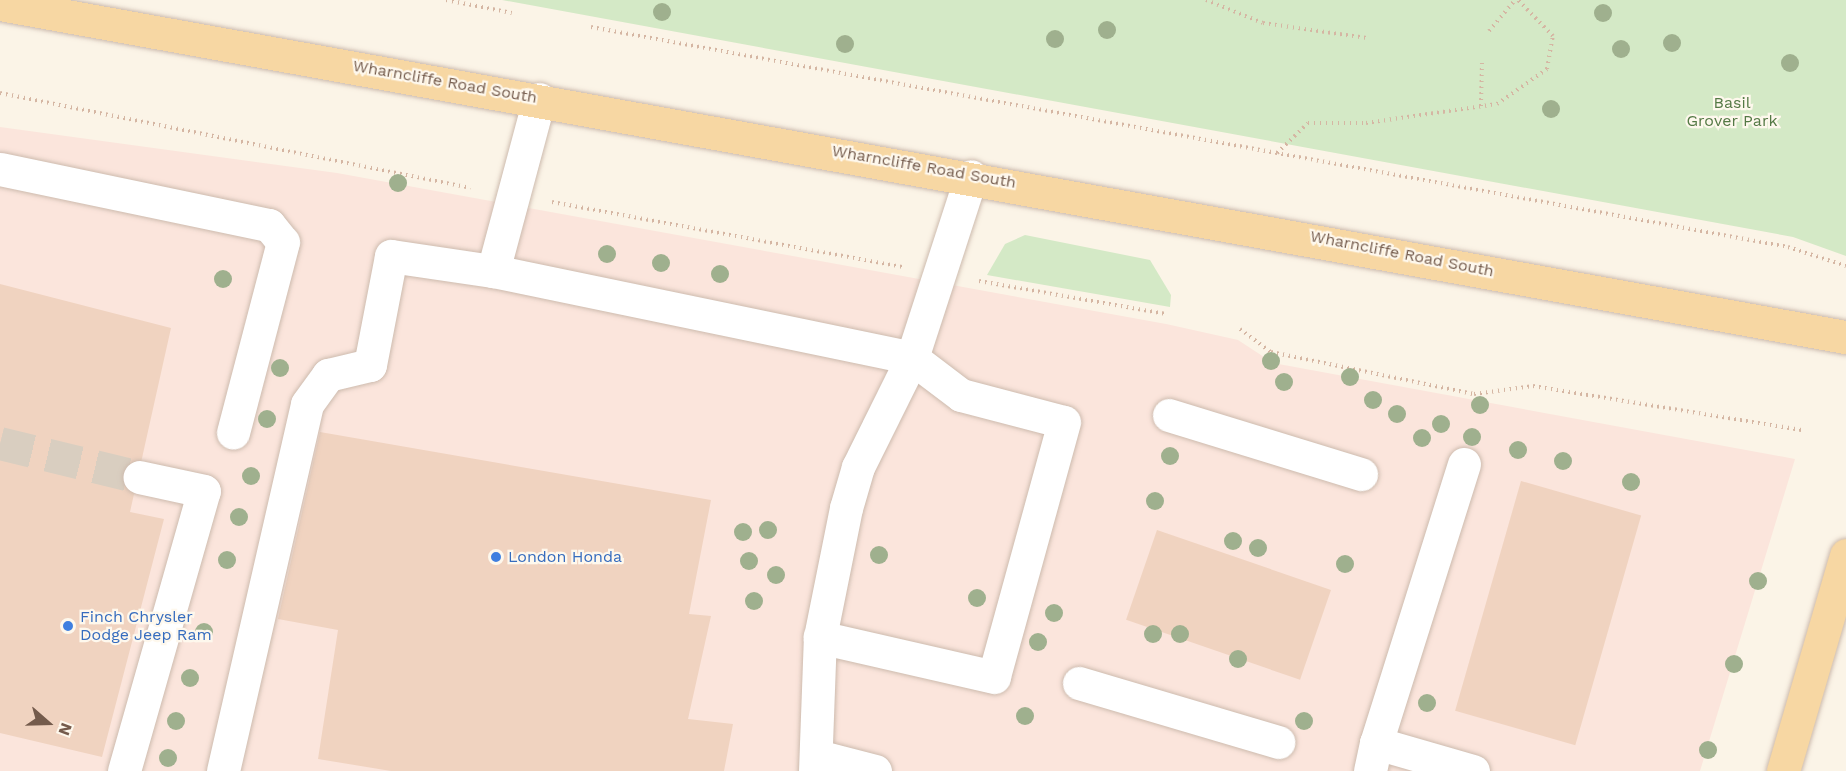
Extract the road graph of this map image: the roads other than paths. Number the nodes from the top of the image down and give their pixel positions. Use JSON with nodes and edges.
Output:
{"nodes":[{"id":1,"x":0,"y":4,"type":"edge"},
{"id":2,"x":539,"y":99,"type":"junction"},
{"id":3,"x":0,"y":169,"type":"edge"},
{"id":4,"x":971,"y":176,"type":"junction"},
{"id":5,"x":493,"y":271,"type":"junction"},
{"id":6,"x":1846,"y":337,"type":"edge"},
{"id":7,"x":912,"y":358,"type":"junction"},
{"id":8,"x":1169,"y":415,"type":"dead end"},
{"id":9,"x":233,"y":432,"type":"dead end"},
{"id":10,"x":1464,"y":464,"type":"dead end"},
{"id":11,"x":1361,"y":474,"type":"dead end"},
{"id":12,"x":139,"y":477,"type":"tunnel mouth"},
{"id":13,"x":1846,"y":555,"type":"edge"},
{"id":14,"x":820,"y":637,"type":"junction"},
{"id":15,"x":1079,"y":683,"type":"dead end"},
{"id":16,"x":1278,"y":742,"type":"dead end"},
{"id":17,"x":1373,"y":757,"type":"edge"},
{"id":18,"x":816,"y":764,"type":"edge"},
{"id":19,"x":124,"y":771,"type":"edge"},
{"id":20,"x":223,"y":771,"type":"edge"},
{"id":21,"x":874,"y":771,"type":"edge"},
{"id":22,"x":1473,"y":771,"type":"edge"},
{"id":23,"x":1783,"y":771,"type":"edge"}],
"edges":[{"from":1,"to":2,"type":"main road","name":"Wharncliffe Road South"},
{"from":2,"to":4,"type":"main road","name":"Wharncliffe Road South"},
{"from":2,"to":5,"type":"lane"},
{"from":3,"to":9,"type":"lane"},
{"from":4,"to":6,"type":"main road","name":"Wharncliffe Road South"},
{"from":4,"to":7,"type":"lane"},
{"from":5,"to":7,"type":"lane"},
{"from":5,"to":20,"type":"lane"},
{"from":7,"to":14,"type":"lane"},
{"from":7,"to":14,"type":"lane"},
{"from":8,"to":11,"type":"lane"},
{"from":10,"to":17,"type":"lane"},
{"from":12,"to":19,"type":"lane"},
{"from":13,"to":23,"type":"main road"},
{"from":14,"to":18,"type":"lane"},
{"from":15,"to":16,"type":"lane"},
{"from":17,"to":22,"type":"lane"},
{"from":18,"to":21,"type":"lane"}]}
